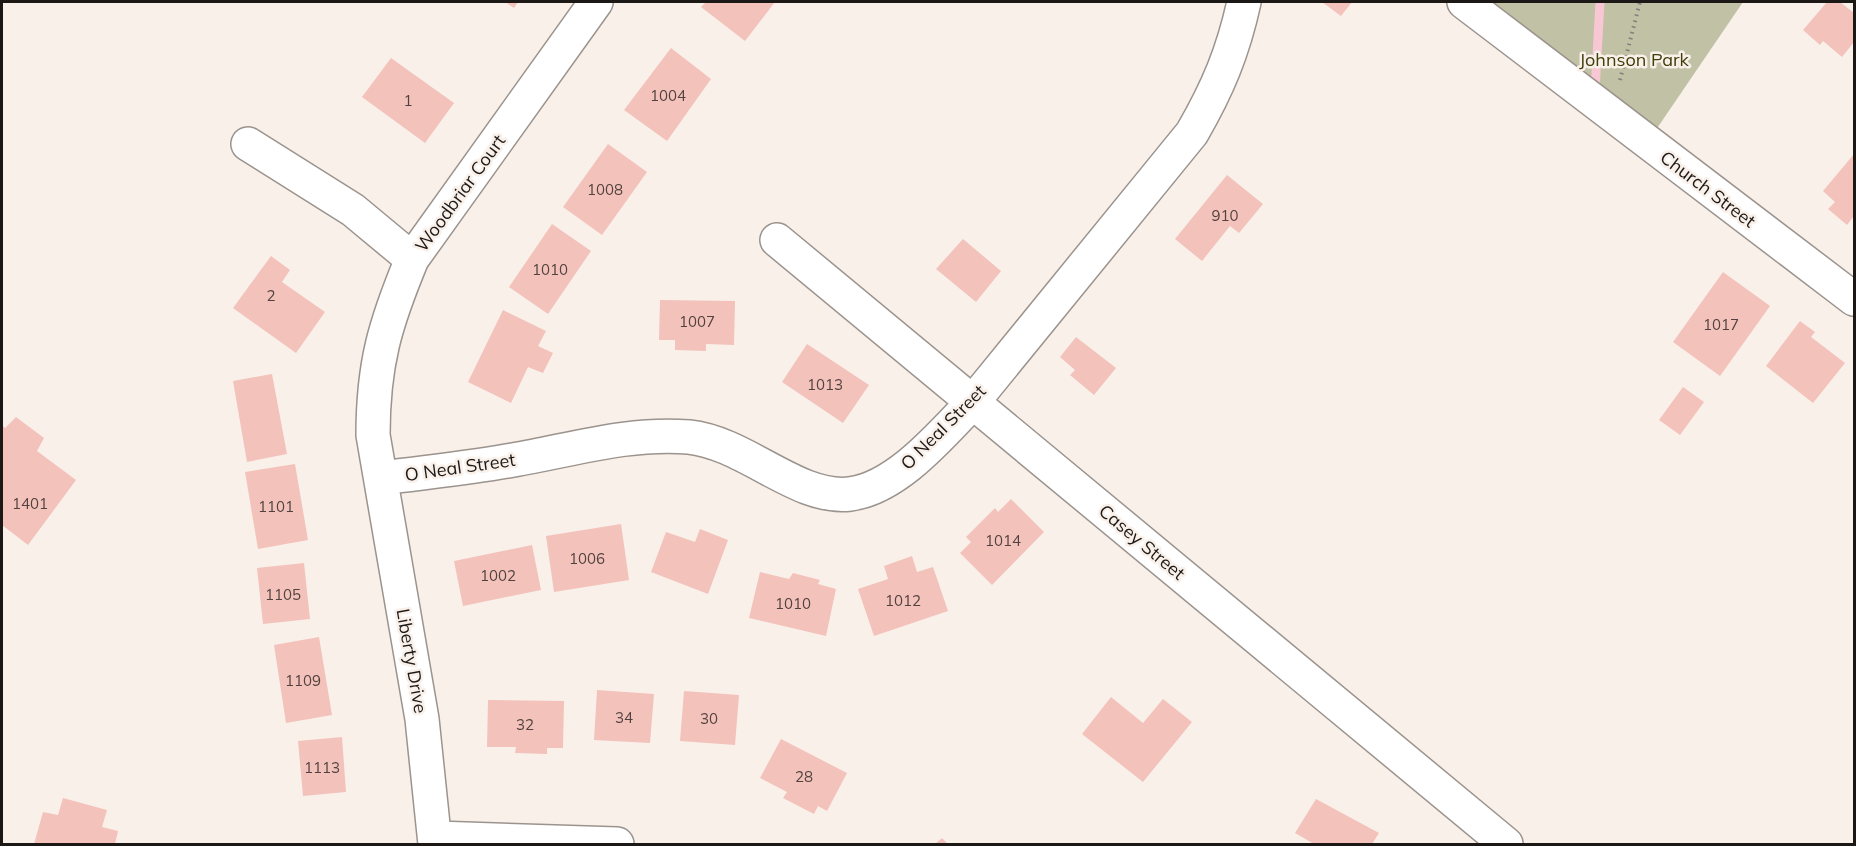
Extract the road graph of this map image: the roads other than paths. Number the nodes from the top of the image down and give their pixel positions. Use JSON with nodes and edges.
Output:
{"nodes":[{"id":1,"x":596,"y":2,"type":"edge"},
{"id":2,"x":1244,"y":2,"type":"edge"},
{"id":3,"x":1464,"y":2,"type":"edge"},
{"id":4,"x":248,"y":144,"type":"dead end"},
{"id":5,"x":777,"y":240,"type":"dead end"},
{"id":6,"x":412,"y":259,"type":"junction"},
{"id":7,"x":1854,"y":299,"type":"edge"},
{"id":8,"x":972,"y":402,"type":"junction"},
{"id":9,"x":382,"y":478,"type":"junction"},
{"id":10,"x":436,"y":841,"type":"edge"},
{"id":11,"x":618,"y":844,"type":"edge"},
{"id":12,"x":1506,"y":844,"type":"edge"}],
"edges":[{"from":1,"to":6,"type":"street","name":"Woodbriar Court"},
{"from":2,"to":8,"type":"street","name":"O Neal Street"},
{"from":3,"to":7,"type":"street","name":"Church Street"},
{"from":4,"to":6,"type":"street"},
{"from":5,"to":8,"type":"street","name":"Casey Street"},
{"from":6,"to":9,"type":"street","name":"Woodbriar Court"},
{"from":8,"to":9,"type":"street","name":"O Neal Street"},
{"from":8,"to":12,"type":"street","name":"Casey Street"},
{"from":9,"to":10,"type":"street","name":"Liberty Drive"},
{"from":10,"to":11,"type":"street"}]}
